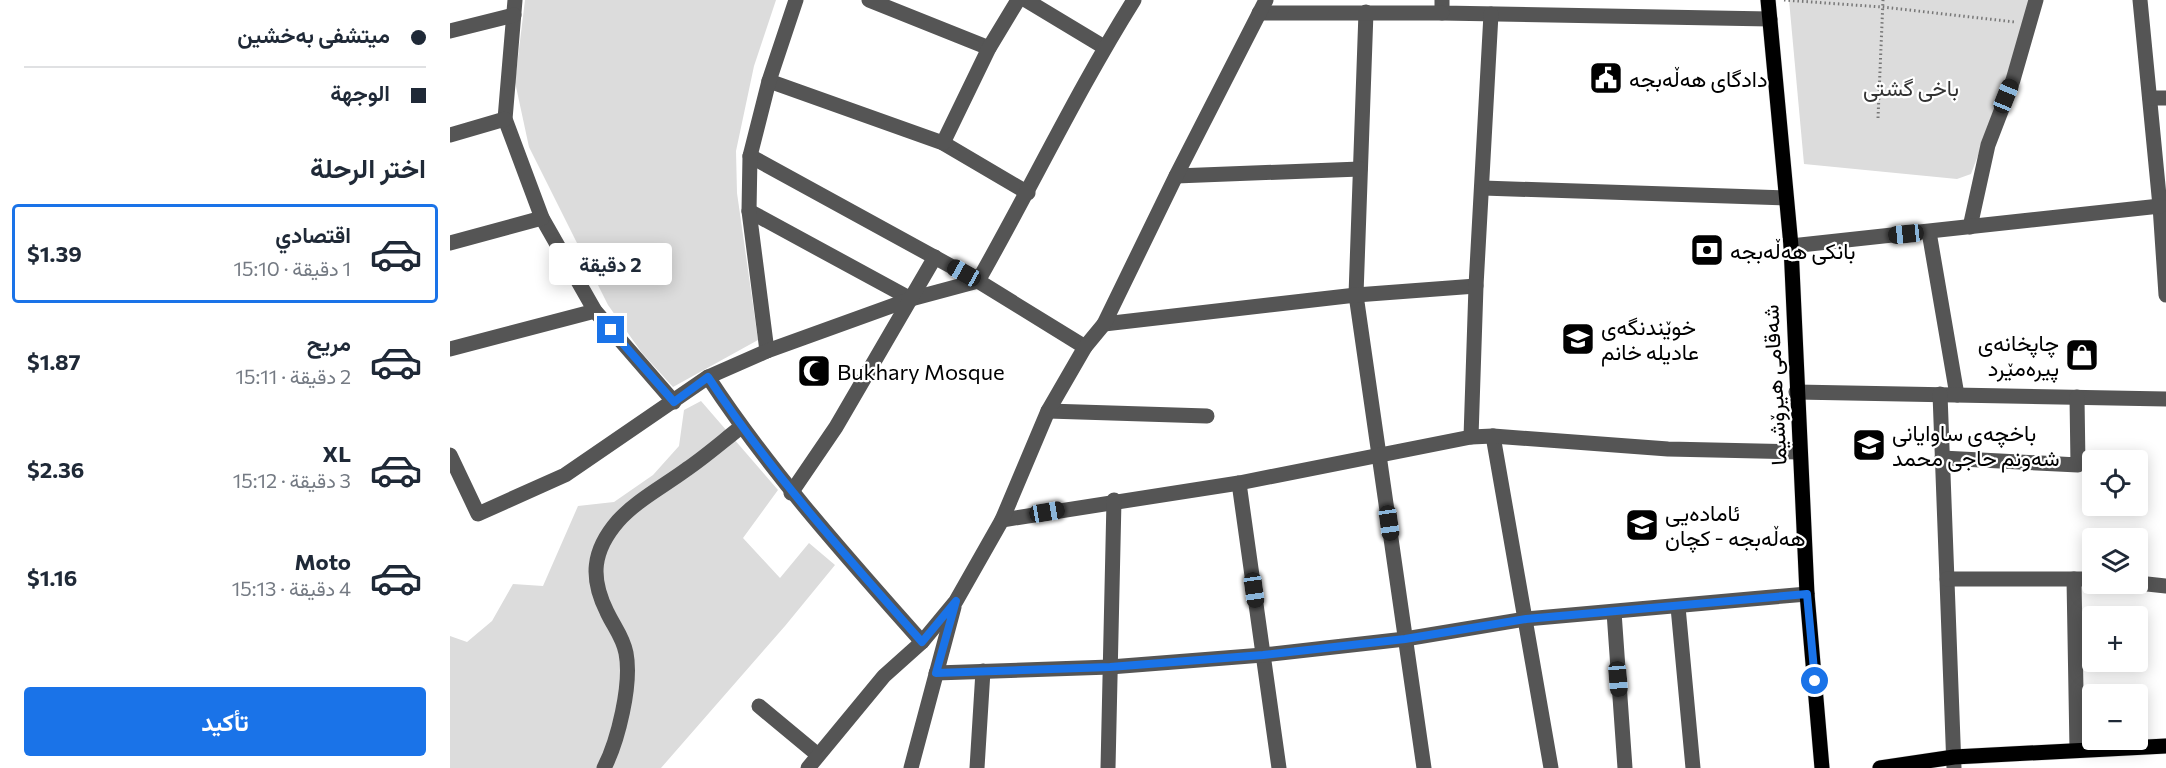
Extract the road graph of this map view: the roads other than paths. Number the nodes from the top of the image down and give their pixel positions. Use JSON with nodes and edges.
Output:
{"nodes":[{"id":1,"x":796,"y":0,"type":"edge"},
{"id":2,"x":869,"y":0,"type":"edge"},
{"id":3,"x":1018,"y":0,"type":"edge"},
{"id":4,"x":1026,"y":0,"type":"edge"},
{"id":5,"x":1134,"y":0,"type":"edge"},
{"id":6,"x":1768,"y":0,"type":"edge"},
{"id":7,"x":2036,"y":0,"type":"edge"},
{"id":8,"x":2140,"y":0,"type":"edge"},
{"id":9,"x":1442,"y":6,"type":"edge"},
{"id":10,"x":1263,"y":7,"type":"edge"},
{"id":11,"x":514,"y":8,"type":"edge"},
{"id":12,"x":1366,"y":12,"type":"junction"},
{"id":13,"x":1491,"y":14,"type":"junction"},
{"id":14,"x":1770,"y":19,"type":"junction"},
{"id":15,"x":450,"y":31,"type":"edge"},
{"id":16,"x":1104,"y":47,"type":"junction"},
{"id":17,"x":989,"y":48,"type":"junction"},
{"id":18,"x":769,"y":81,"type":"junction"},
{"id":19,"x":2150,"y":98,"type":"junction"},
{"id":20,"x":2166,"y":98,"type":"edge"},
{"id":21,"x":505,"y":119,"type":"junction"},
{"id":22,"x":450,"y":135,"type":"edge"},
{"id":23,"x":943,"y":143,"type":"junction"},
{"id":24,"x":750,"y":156,"type":"junction"},
{"id":25,"x":1360,"y":169,"type":"junction"},
{"id":26,"x":1176,"y":176,"type":"junction"},
{"id":27,"x":1482,"y":188,"type":"junction"},
{"id":28,"x":1028,"y":193,"type":"junction"},
{"id":29,"x":1785,"y":198,"type":"junction"},
{"id":30,"x":2160,"y":206,"type":"junction"},
{"id":31,"x":749,"y":211,"type":"junction"},
{"id":32,"x":542,"y":218,"type":"junction"},
{"id":33,"x":1970,"y":227,"type":"junction"},
{"id":34,"x":1929,"y":232,"type":"junction"},
{"id":35,"x":450,"y":243,"type":"edge"},
{"id":36,"x":1791,"y":246,"type":"junction"},
{"id":37,"x":935,"y":257,"type":"junction"},
{"id":38,"x":978,"y":281,"type":"junction"},
{"id":39,"x":1476,"y":286,"type":"junction"},
{"id":40,"x":1356,"y":295,"type":"junction"},
{"id":41,"x":2166,"y":295,"type":"edge"},
{"id":42,"x":911,"y":299,"type":"junction"},
{"id":43,"x":595,"y":311,"type":"junction"},
{"id":44,"x":1104,"y":324,"type":"junction"},
{"id":45,"x":1085,"y":347,"type":"junction"},
{"id":46,"x":450,"y":349,"type":"edge"},
{"id":47,"x":767,"y":351,"type":"junction"},
{"id":48,"x":708,"y":377,"type":"junction"},
{"id":49,"x":1796,"y":392,"type":"junction"},
{"id":50,"x":1940,"y":394,"type":"junction"},
{"id":51,"x":1957,"y":395,"type":"junction"},
{"id":52,"x":2077,"y":397,"type":"junction"},
{"id":53,"x":2166,"y":399,"type":"edge"},
{"id":54,"x":674,"y":402,"type":"junction"},
{"id":55,"x":1048,"y":411,"type":"junction"},
{"id":56,"x":1207,"y":416,"type":"dead end"},
{"id":57,"x":741,"y":427,"type":"junction"},
{"id":58,"x":1493,"y":436,"type":"junction"},
{"id":59,"x":1470,"y":437,"type":"junction"},
{"id":60,"x":1799,"y":452,"type":"junction"},
{"id":61,"x":1380,"y":454,"type":"junction"},
{"id":62,"x":450,"y":455,"type":"edge"},
{"id":63,"x":1942,"y":458,"type":"junction"},
{"id":64,"x":455,"y":477,"type":"edge"},
{"id":65,"x":1239,"y":483,"type":"junction"},
{"id":66,"x":791,"y":493,"type":"junction"},
{"id":67,"x":1114,"y":500,"type":"junction"},
{"id":68,"x":1002,"y":520,"type":"junction"},
{"id":69,"x":1947,"y":579,"type":"junction"},
{"id":70,"x":2074,"y":579,"type":"junction"},
{"id":71,"x":2082,"y":579,"type":"edge"},
{"id":72,"x":2148,"y":584,"type":"edge"},
{"id":73,"x":2166,"y":586,"type":"edge"},
{"id":74,"x":1807,"y":594,"type":"junction"},
{"id":75,"x":956,"y":601,"type":"junction"},
{"id":76,"x":1678,"y":607,"type":"junction"},
{"id":77,"x":1614,"y":612,"type":"junction"},
{"id":78,"x":1526,"y":619,"type":"junction"},
{"id":79,"x":1405,"y":639,"type":"junction"},
{"id":80,"x":922,"y":642,"type":"junction"},
{"id":81,"x":1263,"y":655,"type":"junction"},
{"id":82,"x":1110,"y":667,"type":"junction"},
{"id":83,"x":982,"y":671,"type":"junction"},
{"id":84,"x":936,"y":673,"type":"junction"},
{"id":85,"x":759,"y":706,"type":"dead end"},
{"id":86,"x":2166,"y":746,"type":"edge"},
{"id":87,"x":2078,"y":749,"type":"junction"},
{"id":88,"x":818,"y":755,"type":"junction"},
{"id":89,"x":1954,"y":763,"type":"edge"},
{"id":90,"x":604,"y":768,"type":"edge"},
{"id":91,"x":808,"y":768,"type":"edge"},
{"id":92,"x":910,"y":768,"type":"edge"},
{"id":93,"x":977,"y":768,"type":"edge"},
{"id":94,"x":1108,"y":768,"type":"edge"},
{"id":95,"x":1280,"y":768,"type":"edge"},
{"id":96,"x":1424,"y":768,"type":"edge"},
{"id":97,"x":1551,"y":768,"type":"edge"},
{"id":98,"x":1625,"y":768,"type":"edge"},
{"id":99,"x":1693,"y":768,"type":"edge"},
{"id":100,"x":1822,"y":768,"type":"edge"},
{"id":101,"x":1880,"y":768,"type":"edge"}],
"edges":[{"from":1,"to":18,"type":"street"},
{"from":2,"to":17,"type":"street"},
{"from":3,"to":17,"type":"street"},
{"from":4,"to":16,"type":"street"},
{"from":5,"to":16,"type":"street"},
{"from":6,"to":14,"type":"main road","name":"شەقامی هیرۆشیما"},
{"from":7,"to":33,"type":"street"},
{"from":8,"to":19,"type":"street"},
{"from":9,"to":12,"type":"street"},
{"from":9,"to":13,"type":"street"},
{"from":10,"to":12,"type":"street"},
{"from":10,"to":26,"type":"street"},
{"from":11,"to":15,"type":"street"},
{"from":11,"to":21,"type":"street"},
{"from":12,"to":25,"type":"street"},
{"from":13,"to":14,"type":"street"},
{"from":13,"to":27,"type":"street"},
{"from":14,"to":29,"type":"main road","name":"شەقامی هیرۆشیما"},
{"from":16,"to":28,"type":"street"},
{"from":17,"to":23,"type":"street"},
{"from":18,"to":23,"type":"street"},
{"from":18,"to":24,"type":"street"},
{"from":19,"to":20,"type":"street"},
{"from":19,"to":30,"type":"street"},
{"from":21,"to":22,"type":"street"},
{"from":21,"to":32,"type":"street"},
{"from":23,"to":28,"type":"street"},
{"from":24,"to":31,"type":"street"},
{"from":24,"to":37,"type":"street"},
{"from":25,"to":26,"type":"street"},
{"from":25,"to":40,"type":"street"},
{"from":26,"to":44,"type":"street"},
{"from":27,"to":29,"type":"street"},
{"from":27,"to":39,"type":"street"},
{"from":28,"to":38,"type":"street"},
{"from":29,"to":36,"type":"main road","name":"شەقامی هیرۆشیما"},
{"from":30,"to":33,"type":"street"},
{"from":30,"to":41,"type":"street"},
{"from":31,"to":42,"type":"street"},
{"from":31,"to":47,"type":"street"},
{"from":32,"to":35,"type":"street"},
{"from":32,"to":43,"type":"street"},
{"from":33,"to":34,"type":"street"},
{"from":34,"to":36,"type":"street"},
{"from":34,"to":51,"type":"street"},
{"from":36,"to":49,"type":"main road","name":"شەقامی هیرۆشیما"},
{"from":37,"to":38,"type":"street"},
{"from":37,"to":42,"type":"street"},
{"from":38,"to":42,"type":"street"},
{"from":38,"to":45,"type":"street"},
{"from":39,"to":40,"type":"street"},
{"from":39,"to":59,"type":"street"},
{"from":40,"to":44,"type":"street"},
{"from":40,"to":61,"type":"street"},
{"from":42,"to":47,"type":"street"},
{"from":42,"to":66,"type":"street"},
{"from":43,"to":46,"type":"street"},
{"from":43,"to":54,"type":"street"},
{"from":44,"to":45,"type":"street"},
{"from":45,"to":55,"type":"street"},
{"from":47,"to":48,"type":"street"},
{"from":48,"to":54,"type":"street"},
{"from":48,"to":57,"type":"street"},
{"from":49,"to":50,"type":"street"},
{"from":49,"to":60,"type":"main road","name":"شەقامی هیرۆشیما"},
{"from":50,"to":51,"type":"street"},
{"from":50,"to":63,"type":"street"},
{"from":51,"to":52,"type":"street"},
{"from":52,"to":53,"type":"street"},
{"from":52,"to":63,"type":"street"},
{"from":54,"to":64,"type":"street"},
{"from":55,"to":56,"type":"street"},
{"from":55,"to":68,"type":"street"},
{"from":57,"to":66,"type":"street"},
{"from":57,"to":90,"type":"street"},
{"from":58,"to":59,"type":"street"},
{"from":58,"to":60,"type":"street"},
{"from":58,"to":78,"type":"street"},
{"from":59,"to":61,"type":"street"},
{"from":60,"to":74,"type":"main road","name":"شەقامی هیرۆشیما"},
{"from":61,"to":65,"type":"street"},
{"from":61,"to":79,"type":"street"},
{"from":62,"to":64,"type":"street"},
{"from":63,"to":69,"type":"street"},
{"from":65,"to":67,"type":"street"},
{"from":65,"to":81,"type":"street"},
{"from":66,"to":80,"type":"street"},
{"from":67,"to":68,"type":"street"},
{"from":67,"to":82,"type":"street"},
{"from":68,"to":75,"type":"street"},
{"from":69,"to":70,"type":"street"},
{"from":69,"to":89,"type":"street"},
{"from":70,"to":71,"type":"street"},
{"from":70,"to":87,"type":"street"},
{"from":72,"to":73,"type":"street"},
{"from":74,"to":76,"type":"street"},
{"from":74,"to":100,"type":"main road","name":"شەقامی هیرۆشیما"},
{"from":75,"to":80,"type":"street"},
{"from":75,"to":84,"type":"street"},
{"from":76,"to":77,"type":"street"},
{"from":76,"to":99,"type":"street"},
{"from":77,"to":78,"type":"street"},
{"from":77,"to":98,"type":"street"},
{"from":78,"to":79,"type":"street"},
{"from":78,"to":97,"type":"street"},
{"from":79,"to":81,"type":"street"},
{"from":79,"to":96,"type":"street"},
{"from":80,"to":88,"type":"street"},
{"from":81,"to":82,"type":"street"},
{"from":81,"to":95,"type":"street"},
{"from":82,"to":83,"type":"street"},
{"from":82,"to":94,"type":"street"},
{"from":83,"to":84,"type":"street"},
{"from":83,"to":93,"type":"street"},
{"from":84,"to":92,"type":"street"},
{"from":85,"to":88,"type":"street"},
{"from":86,"to":87,"type":"main road"},
{"from":87,"to":89,"type":"main road"},
{"from":88,"to":91,"type":"street"},
{"from":89,"to":101,"type":"main road"}]}
